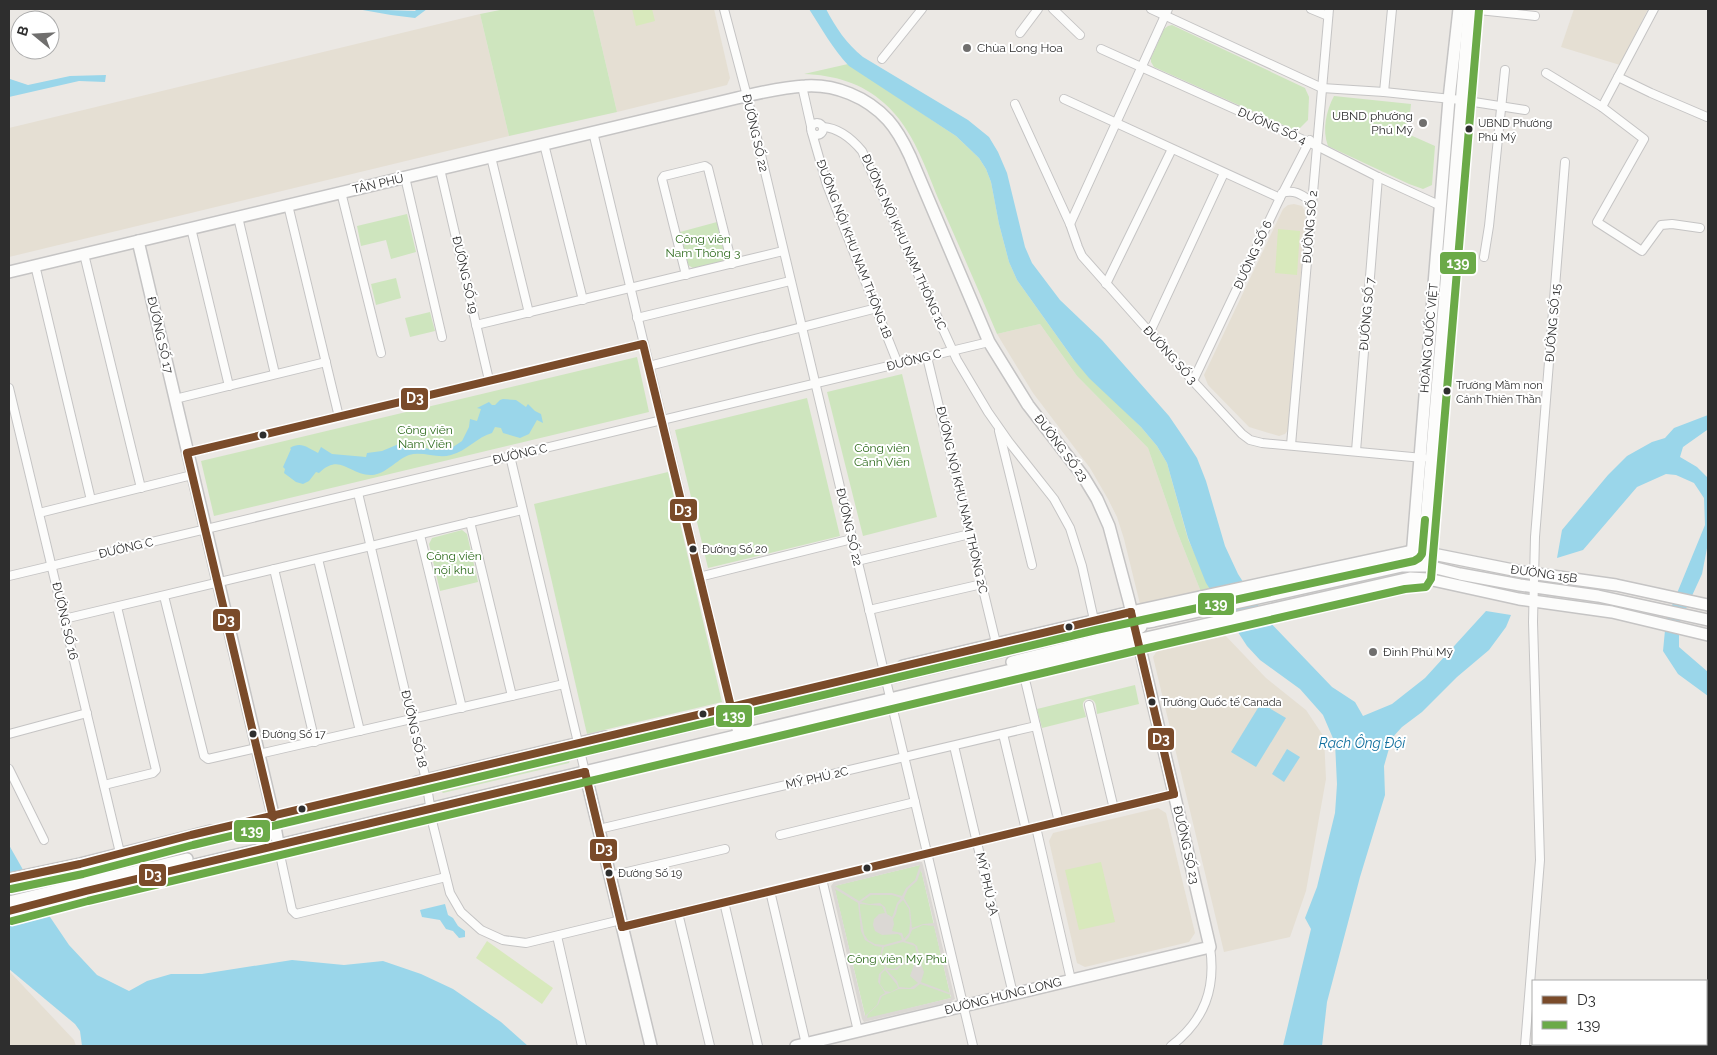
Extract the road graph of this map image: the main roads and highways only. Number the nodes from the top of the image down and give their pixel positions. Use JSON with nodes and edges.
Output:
{"nodes":[{"id":1,"x":1459,"y":9,"type":"edge"},
{"id":2,"x":1469,"y":9,"type":"edge"},
{"id":3,"x":747,"y":96,"type":"joint"},
{"id":4,"x":138,"y":241,"type":"junction"},
{"id":5,"x":9,"y":272,"type":"edge"},
{"id":6,"x":1425,"y":458,"type":"junction"},
{"id":7,"x":1418,"y":551,"type":"junction"},
{"id":8,"x":1417,"y":565,"type":"junction"},
{"id":9,"x":1416,"y":578,"type":"junction"},
{"id":10,"x":1708,"y":605,"type":"edge"},
{"id":11,"x":1708,"y":620,"type":"edge"},
{"id":12,"x":1134,"y":626,"type":"junction"},
{"id":13,"x":1708,"y":635,"type":"edge"},
{"id":14,"x":884,"y":674,"type":"junction"},
{"id":15,"x":584,"y":768,"type":"junction"},
{"id":16,"x":274,"y":820,"type":"junction"},
{"id":17,"x":278,"y":841,"type":"junction"},
{"id":18,"x":83,"y":877,"type":"junction"},
{"id":19,"x":9,"y":879,"type":"edge"},
{"id":20,"x":9,"y":888,"type":"edge"},
{"id":21,"x":9,"y":902,"type":"edge"},
{"id":22,"x":9,"y":911,"type":"edge"},
{"id":23,"x":1210,"y":947,"type":"joint"},
{"id":24,"x":801,"y":1045,"type":"edge"},
{"id":25,"x":651,"y":1046,"type":"edge"}],
"edges":[{"from":1,"to":6,"type":"main road","name":"HOÀNG QUỐC VIỆT"},
{"from":2,"to":6,"type":"main road","name":"HOÀNG QUỐC VIỆT"},
{"from":3,"to":4,"type":"main road","name":"TÂN PHÚ"},
{"from":3,"to":12,"type":"main road","name":"ĐƯỜNG SỐ 23"},
{"from":4,"to":5,"type":"main road","name":"TÂN PHÚ"},
{"from":4,"to":16,"type":"main road","name":"ĐƯỜNG SỐ 17"},
{"from":6,"to":7,"type":"main road","name":"HOÀNG QUỐC VIỆT"},
{"from":7,"to":8,"type":"main road","name":"HOÀNG QUỐC VIỆT"},
{"from":7,"to":10,"type":"main road","name":"ĐƯỜNG 15B"},
{"from":7,"to":12,"type":"main road"},
{"from":8,"to":9,"type":"main road","name":"HOÀNG QUỐC VIỆT"},
{"from":8,"to":11,"type":"main road","name":"ĐƯỜNG 15B"},
{"from":8,"to":12,"type":"main road"},
{"from":9,"to":12,"type":"main road"},
{"from":9,"to":13,"type":"main road"},
{"from":12,"to":14,"type":"main road"},
{"from":12,"to":14,"type":"main road"},
{"from":12,"to":15,"type":"main road"},
{"from":12,"to":23,"type":"main road","name":"ĐƯỜNG SỐ 23"},
{"from":14,"to":16,"type":"main road"},
{"from":15,"to":17,"type":"main road"},
{"from":15,"to":25,"type":"main road"},
{"from":16,"to":17,"type":"main road","name":"ĐƯỜNG SỐ 17"},
{"from":16,"to":18,"type":"main road"},
{"from":17,"to":18,"type":"main road"},
{"from":18,"to":19,"type":"main road"},
{"from":18,"to":20,"type":"main road"},
{"from":18,"to":21,"type":"main road"},
{"from":18,"to":22,"type":"main road"},
{"from":23,"to":24,"type":"main road","name":"ĐƯỜNG HƯNG LONG"}]}
